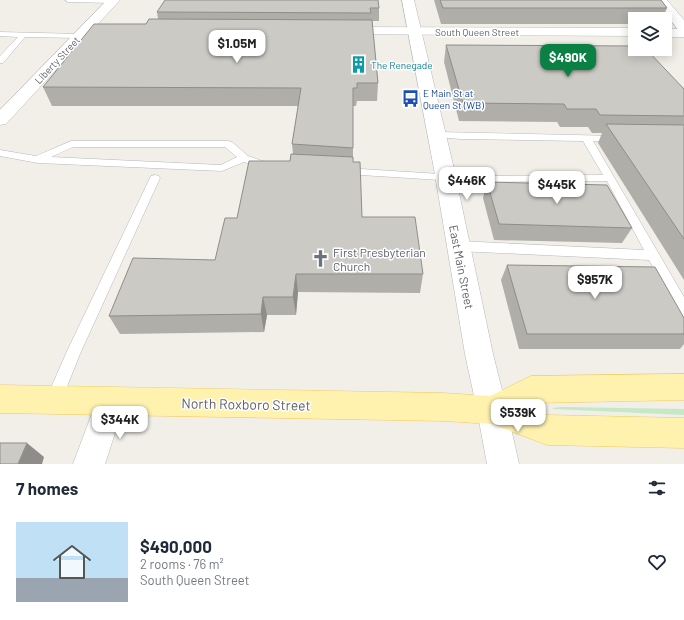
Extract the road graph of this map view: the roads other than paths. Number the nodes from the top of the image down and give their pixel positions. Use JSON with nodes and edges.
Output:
{"nodes":[{"id":1,"x":68,"y":0,"type":"edge"},
{"id":2,"x":408,"y":0,"type":"edge"},
{"id":3,"x":661,"y":0,"type":"edge"},
{"id":4,"x":113,"y":1,"type":"edge"},
{"id":5,"x":681,"y":22,"type":"edge"},
{"id":6,"x":104,"y":31,"type":"edge"},
{"id":7,"x":327,"y":31,"type":"edge"},
{"id":8,"x":414,"y":31,"type":"junction"},
{"id":9,"x":672,"y":32,"type":"edge"},
{"id":10,"x":82,"y":33,"type":"junction"},
{"id":11,"x":684,"y":33,"type":"edge"},
{"id":12,"x":0,"y":34,"type":"edge"},
{"id":13,"x":628,"y":34,"type":"edge"},
{"id":14,"x":24,"y":35,"type":"junction"},
{"id":15,"x":0,"y":61,"type":"edge"},
{"id":16,"x":0,"y":120,"type":"edge"},
{"id":17,"x":436,"y":135,"type":"junction"},
{"id":18,"x":586,"y":137,"type":"junction"},
{"id":19,"x":623,"y":138,"type":"edge"},
{"id":20,"x":0,"y":153,"type":"edge"},
{"id":21,"x":244,"y":158,"type":"junction"},
{"id":22,"x":38,"y":160,"type":"junction"},
{"id":23,"x":274,"y":166,"type":"edge"},
{"id":24,"x":336,"y":170,"type":"edge"},
{"id":25,"x":446,"y":177,"type":"junction"},
{"id":26,"x":155,"y":178,"type":"dead end"},
{"id":27,"x":610,"y":178,"type":"junction"},
{"id":28,"x":458,"y":246,"type":"junction"},
{"id":29,"x":654,"y":255,"type":"junction"},
{"id":30,"x":684,"y":310,"type":"edge"},
{"id":31,"x":684,"y":387,"type":"edge"},
{"id":32,"x":0,"y":399,"type":"edge"},
{"id":33,"x":54,"y":399,"type":"junction"},
{"id":34,"x":110,"y":402,"type":"junction"},
{"id":35,"x":492,"y":410,"type":"junction"},
{"id":36,"x":684,"y":433,"type":"edge"},
{"id":37,"x":90,"y":464,"type":"edge"},
{"id":38,"x":503,"y":464,"type":"edge"}],
"edges":[{"from":1,"to":4,"type":"lane"},
{"from":2,"to":8,"type":"street","name":"East Main Street"},
{"from":3,"to":5,"type":"street"},
{"from":4,"to":10,"type":"street","name":"Liberty Street"},
{"from":6,"to":10,"type":"street"},
{"from":7,"to":8,"type":"street","name":"South Queen Street"},
{"from":8,"to":13,"type":"street","name":"South Queen Street"},
{"from":8,"to":17,"type":"street","name":"East Main Street"},
{"from":9,"to":11,"type":"street"},
{"from":10,"to":14,"type":"lane"},
{"from":10,"to":16,"type":"street","name":"Liberty Street"},
{"from":12,"to":14,"type":"lane"},
{"from":14,"to":15,"type":"lane"},
{"from":17,"to":18,"type":"lane"},
{"from":17,"to":25,"type":"street","name":"East Main Street"},
{"from":18,"to":19,"type":"lane"},
{"from":18,"to":27,"type":"lane"},
{"from":20,"to":22,"type":"lane"},
{"from":21,"to":22,"type":"lane"},
{"from":21,"to":22,"type":"lane"},
{"from":21,"to":23,"type":"lane"},
{"from":24,"to":25,"type":"lane"},
{"from":25,"to":27,"type":"lane"},
{"from":25,"to":28,"type":"street","name":"East Main Street"},
{"from":26,"to":33,"type":"lane"},
{"from":27,"to":29,"type":"lane"},
{"from":28,"to":29,"type":"lane"},
{"from":28,"to":35,"type":"street","name":"East Main Street"},
{"from":29,"to":30,"type":"lane"},
{"from":31,"to":35,"type":"main road"},
{"from":32,"to":33,"type":"main road","name":"North Roxboro Street"},
{"from":33,"to":34,"type":"main road","name":"North Roxboro Street"},
{"from":34,"to":35,"type":"main road","name":"North Roxboro Street"},
{"from":34,"to":37,"type":"street"},
{"from":35,"to":36,"type":"main road"},
{"from":35,"to":38,"type":"street","name":"East Main Street"}]}
